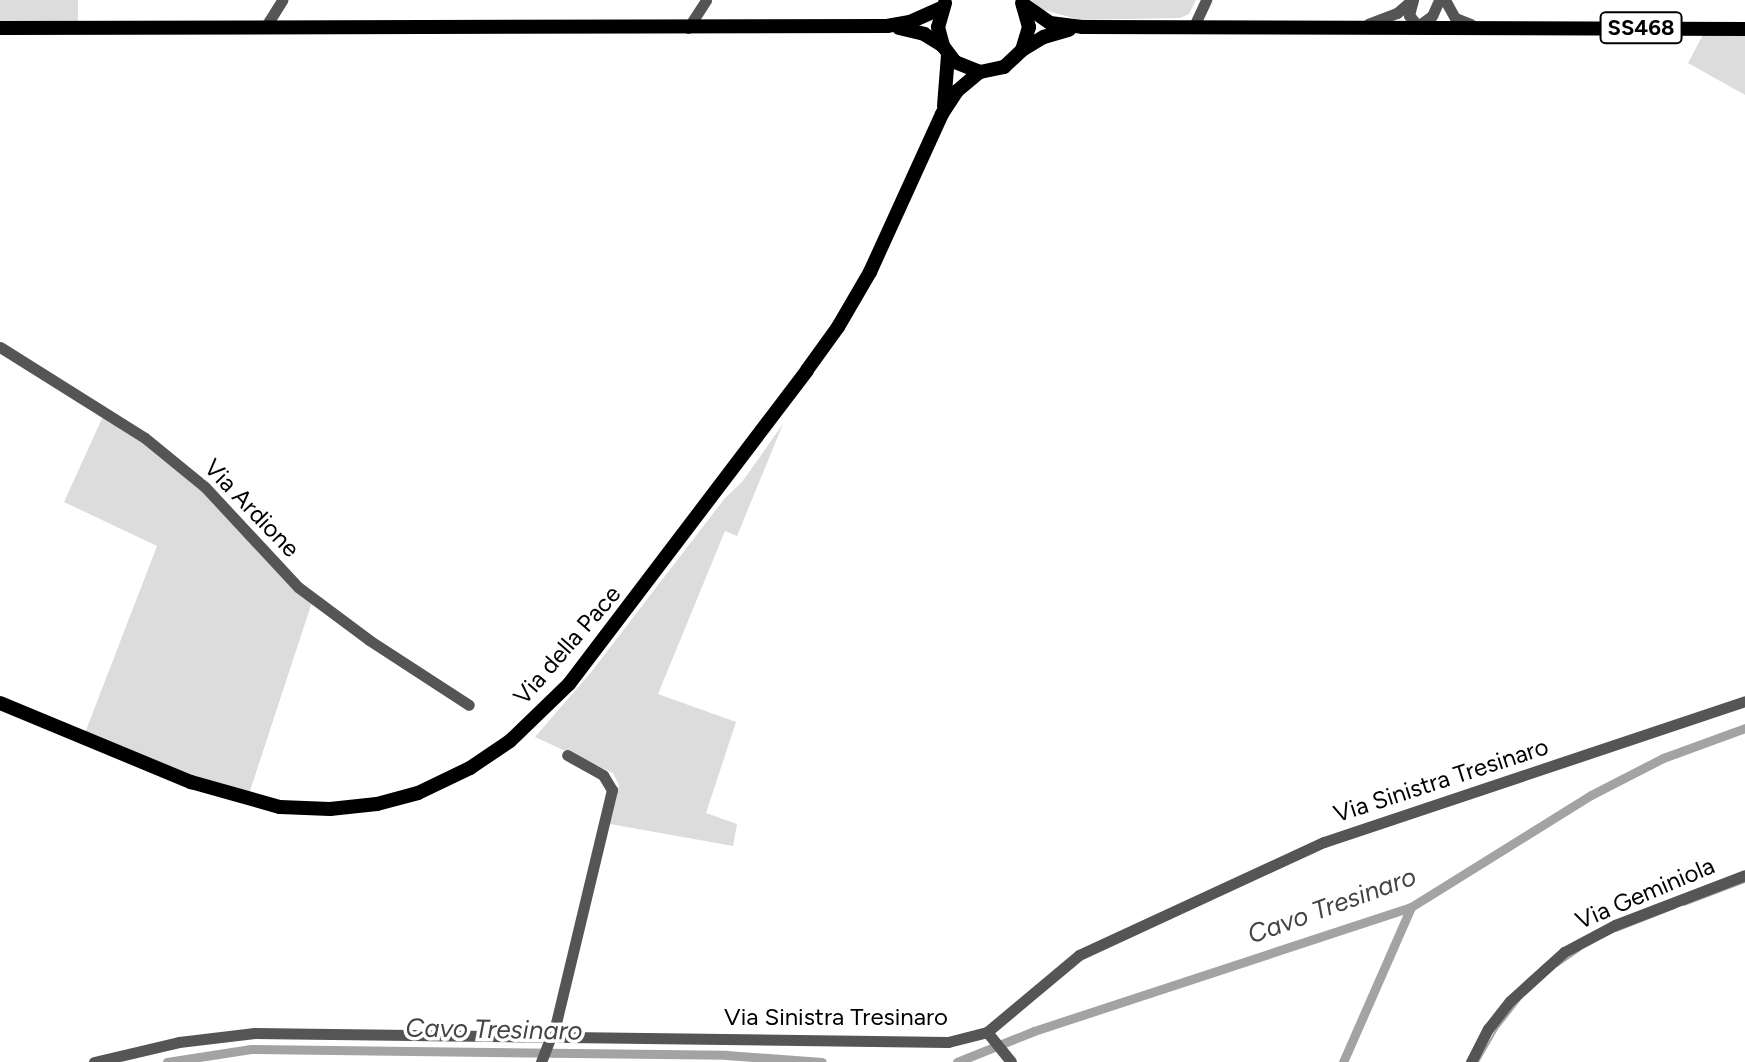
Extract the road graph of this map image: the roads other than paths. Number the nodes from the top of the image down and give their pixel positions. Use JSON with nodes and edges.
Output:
{"nodes":[{"id":1,"x":282,"y":0,"type":"edge"},
{"id":2,"x":1206,"y":0,"type":"edge"},
{"id":3,"x":1413,"y":0,"type":"edge"},
{"id":4,"x":1439,"y":0,"type":"edge"},
{"id":5,"x":1445,"y":0,"type":"edge"},
{"id":6,"x":706,"y":1,"type":"edge"},
{"id":7,"x":1021,"y":2,"type":"edge"},
{"id":8,"x":944,"y":4,"type":"edge"},
{"id":9,"x":266,"y":26,"type":"junction"},
{"id":10,"x":887,"y":26,"type":"junction"},
{"id":11,"x":1194,"y":26,"type":"junction"},
{"id":12,"x":1362,"y":26,"type":"junction"},
{"id":13,"x":1418,"y":26,"type":"junction"},
{"id":14,"x":726,"y":27,"type":"junction"},
{"id":15,"x":1082,"y":27,"type":"junction"},
{"id":16,"x":1488,"y":27,"type":"junction"},
{"id":17,"x":0,"y":28,"type":"edge"},
{"id":18,"x":688,"y":28,"type":"junction"},
{"id":19,"x":1745,"y":29,"type":"edge"},
{"id":20,"x":1022,"y":50,"type":"junction"},
{"id":21,"x":946,"y":51,"type":"junction"},
{"id":22,"x":980,"y":72,"type":"junction"},
{"id":23,"x":942,"y":114,"type":"junction"},
{"id":24,"x":0,"y":347,"type":"edge"},
{"id":25,"x":1745,"y":701,"type":"edge"},
{"id":26,"x":0,"y":703,"type":"edge"},
{"id":27,"x":469,"y":705,"type":"dead end"},
{"id":28,"x":567,"y":755,"type":"dead end"},
{"id":29,"x":1745,"y":875,"type":"edge"},
{"id":30,"x":550,"y":1038,"type":"junction"},
{"id":31,"x":994,"y":1042,"type":"junction"},
{"id":32,"x":541,"y":1061,"type":"edge"},
{"id":33,"x":94,"y":1062,"type":"edge"},
{"id":34,"x":1011,"y":1062,"type":"edge"},
{"id":35,"x":1471,"y":1062,"type":"edge"}],
"edges":[{"from":1,"to":9,"type":"street"},
{"from":2,"to":11,"type":"street"},
{"from":3,"to":12,"type":"street"},
{"from":3,"to":13,"type":"street"},
{"from":4,"to":13,"type":"street"},
{"from":5,"to":16,"type":"street"},
{"from":6,"to":14,"type":"street"},
{"from":6,"to":18,"type":"street"},
{"from":7,"to":15,"type":"main road","number":"SS468"},
{"from":7,"to":20,"type":"main road","number":"SS468"},
{"from":8,"to":10,"type":"main road"},
{"from":8,"to":21,"type":"main road","name":"Via della Pace"},
{"from":9,"to":17,"type":"main road"},
{"from":9,"to":18,"type":"main road"},
{"from":10,"to":14,"type":"main road"},
{"from":10,"to":21,"type":"main road"},
{"from":11,"to":12,"type":"main road","number":"SS468"},
{"from":11,"to":15,"type":"main road","number":"SS468"},
{"from":12,"to":13,"type":"main road","number":"SS468"},
{"from":13,"to":16,"type":"main road","number":"SS468"},
{"from":14,"to":18,"type":"main road"},
{"from":15,"to":20,"type":"main road","number":"SS468"},
{"from":16,"to":19,"type":"main road","number":"SS468"},
{"from":20,"to":22,"type":"main road","number":"SS468"},
{"from":21,"to":22,"type":"main road"},
{"from":21,"to":23,"type":"main road","name":"Via della Pace"},
{"from":22,"to":23,"type":"main road","name":"Via della Pace","number":"SS468"},
{"from":23,"to":26,"type":"main road","name":"Via della Pace"},
{"from":24,"to":27,"type":"street","name":"Via Ardione"},
{"from":25,"to":31,"type":"street","name":"Via Sinistra Tresinaro"},
{"from":28,"to":30,"type":"street"},
{"from":29,"to":35,"type":"street","name":"Via Geminiola"},
{"from":30,"to":31,"type":"street","name":"Via Sinistra Tresinaro"},
{"from":30,"to":32,"type":"street"},
{"from":30,"to":33,"type":"street","name":"Via Sinistra Tresinaro"},
{"from":31,"to":34,"type":"street"}]}
